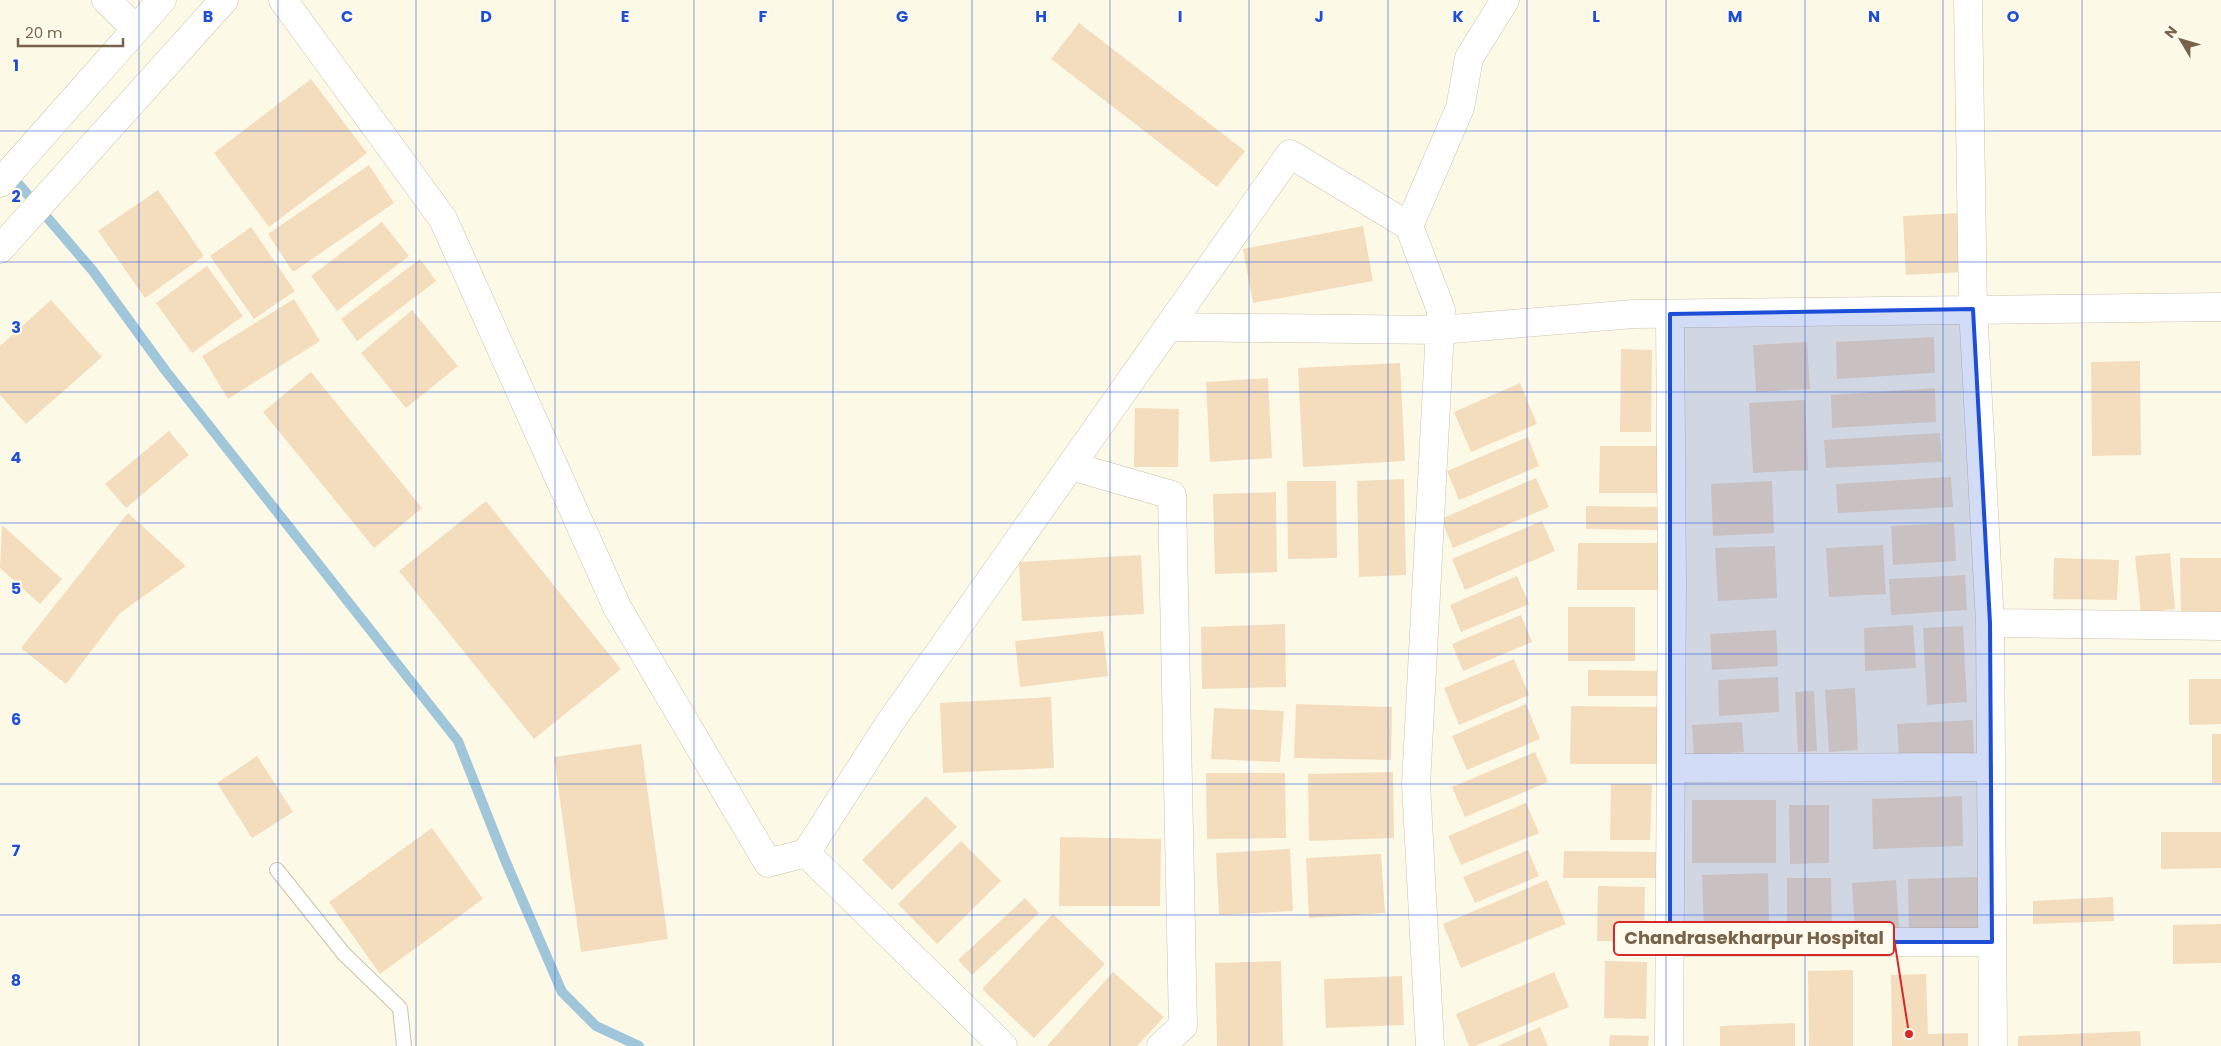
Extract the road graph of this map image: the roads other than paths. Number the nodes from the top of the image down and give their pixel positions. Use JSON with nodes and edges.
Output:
{"nodes":[{"id":1,"x":106,"y":0,"type":"edge"},
{"id":2,"x":162,"y":0,"type":"edge"},
{"id":3,"x":224,"y":0,"type":"edge"},
{"id":4,"x":283,"y":0,"type":"edge"},
{"id":5,"x":1505,"y":0,"type":"edge"},
{"id":6,"x":1968,"y":0,"type":"edge"},
{"id":7,"x":136,"y":29,"type":"junction"},
{"id":8,"x":0,"y":183,"type":"edge"},
{"id":9,"x":1409,"y":226,"type":"junction"},
{"id":10,"x":0,"y":248,"type":"edge"},
{"id":11,"x":2221,"y":307,"type":"edge"},
{"id":12,"x":1973,"y":309,"type":"junction"},
{"id":13,"x":1670,"y":314,"type":"junction"},
{"id":14,"x":1168,"y":327,"type":"junction"},
{"id":15,"x":1440,"y":330,"type":"junction"},
{"id":16,"x":1071,"y":466,"type":"junction"},
{"id":17,"x":1990,"y":624,"type":"junction"},
{"id":18,"x":2221,"y":626,"type":"edge"},
{"id":19,"x":1991,"y":767,"type":"junction"},
{"id":20,"x":1672,"y":768,"type":"junction"},
{"id":21,"x":806,"y":853,"type":"junction"},
{"id":22,"x":277,"y":870,"type":"dead end"},
{"id":23,"x":1670,"y":942,"type":"junction"},
{"id":24,"x":1992,"y":942,"type":"junction"},
{"id":25,"x":404,"y":1046,"type":"edge"},
{"id":26,"x":1003,"y":1046,"type":"edge"},
{"id":27,"x":1162,"y":1046,"type":"edge"},
{"id":28,"x":1430,"y":1046,"type":"edge"},
{"id":29,"x":1670,"y":1046,"type":"edge"},
{"id":30,"x":1992,"y":1046,"type":"edge"}],
"edges":[{"from":1,"to":7,"type":"street"},
{"from":2,"to":7,"type":"street"},
{"from":3,"to":10,"type":"street"},
{"from":4,"to":21,"type":"street"},
{"from":5,"to":9,"type":"street"},
{"from":6,"to":12,"type":"street"},
{"from":7,"to":8,"type":"street"},
{"from":9,"to":14,"type":"street"},
{"from":9,"to":15,"type":"street"},
{"from":11,"to":12,"type":"street"},
{"from":12,"to":13,"type":"street"},
{"from":12,"to":17,"type":"street"},
{"from":13,"to":15,"type":"street"},
{"from":13,"to":20,"type":"street"},
{"from":14,"to":15,"type":"street"},
{"from":14,"to":16,"type":"street"},
{"from":15,"to":28,"type":"street"},
{"from":16,"to":21,"type":"street"},
{"from":16,"to":27,"type":"street"},
{"from":17,"to":18,"type":"street"},
{"from":17,"to":19,"type":"street"},
{"from":19,"to":20,"type":"street"},
{"from":19,"to":24,"type":"street"},
{"from":20,"to":23,"type":"street"},
{"from":21,"to":26,"type":"street"},
{"from":22,"to":25,"type":"lane"},
{"from":23,"to":24,"type":"street"},
{"from":23,"to":29,"type":"street"},
{"from":24,"to":30,"type":"street"}]}
